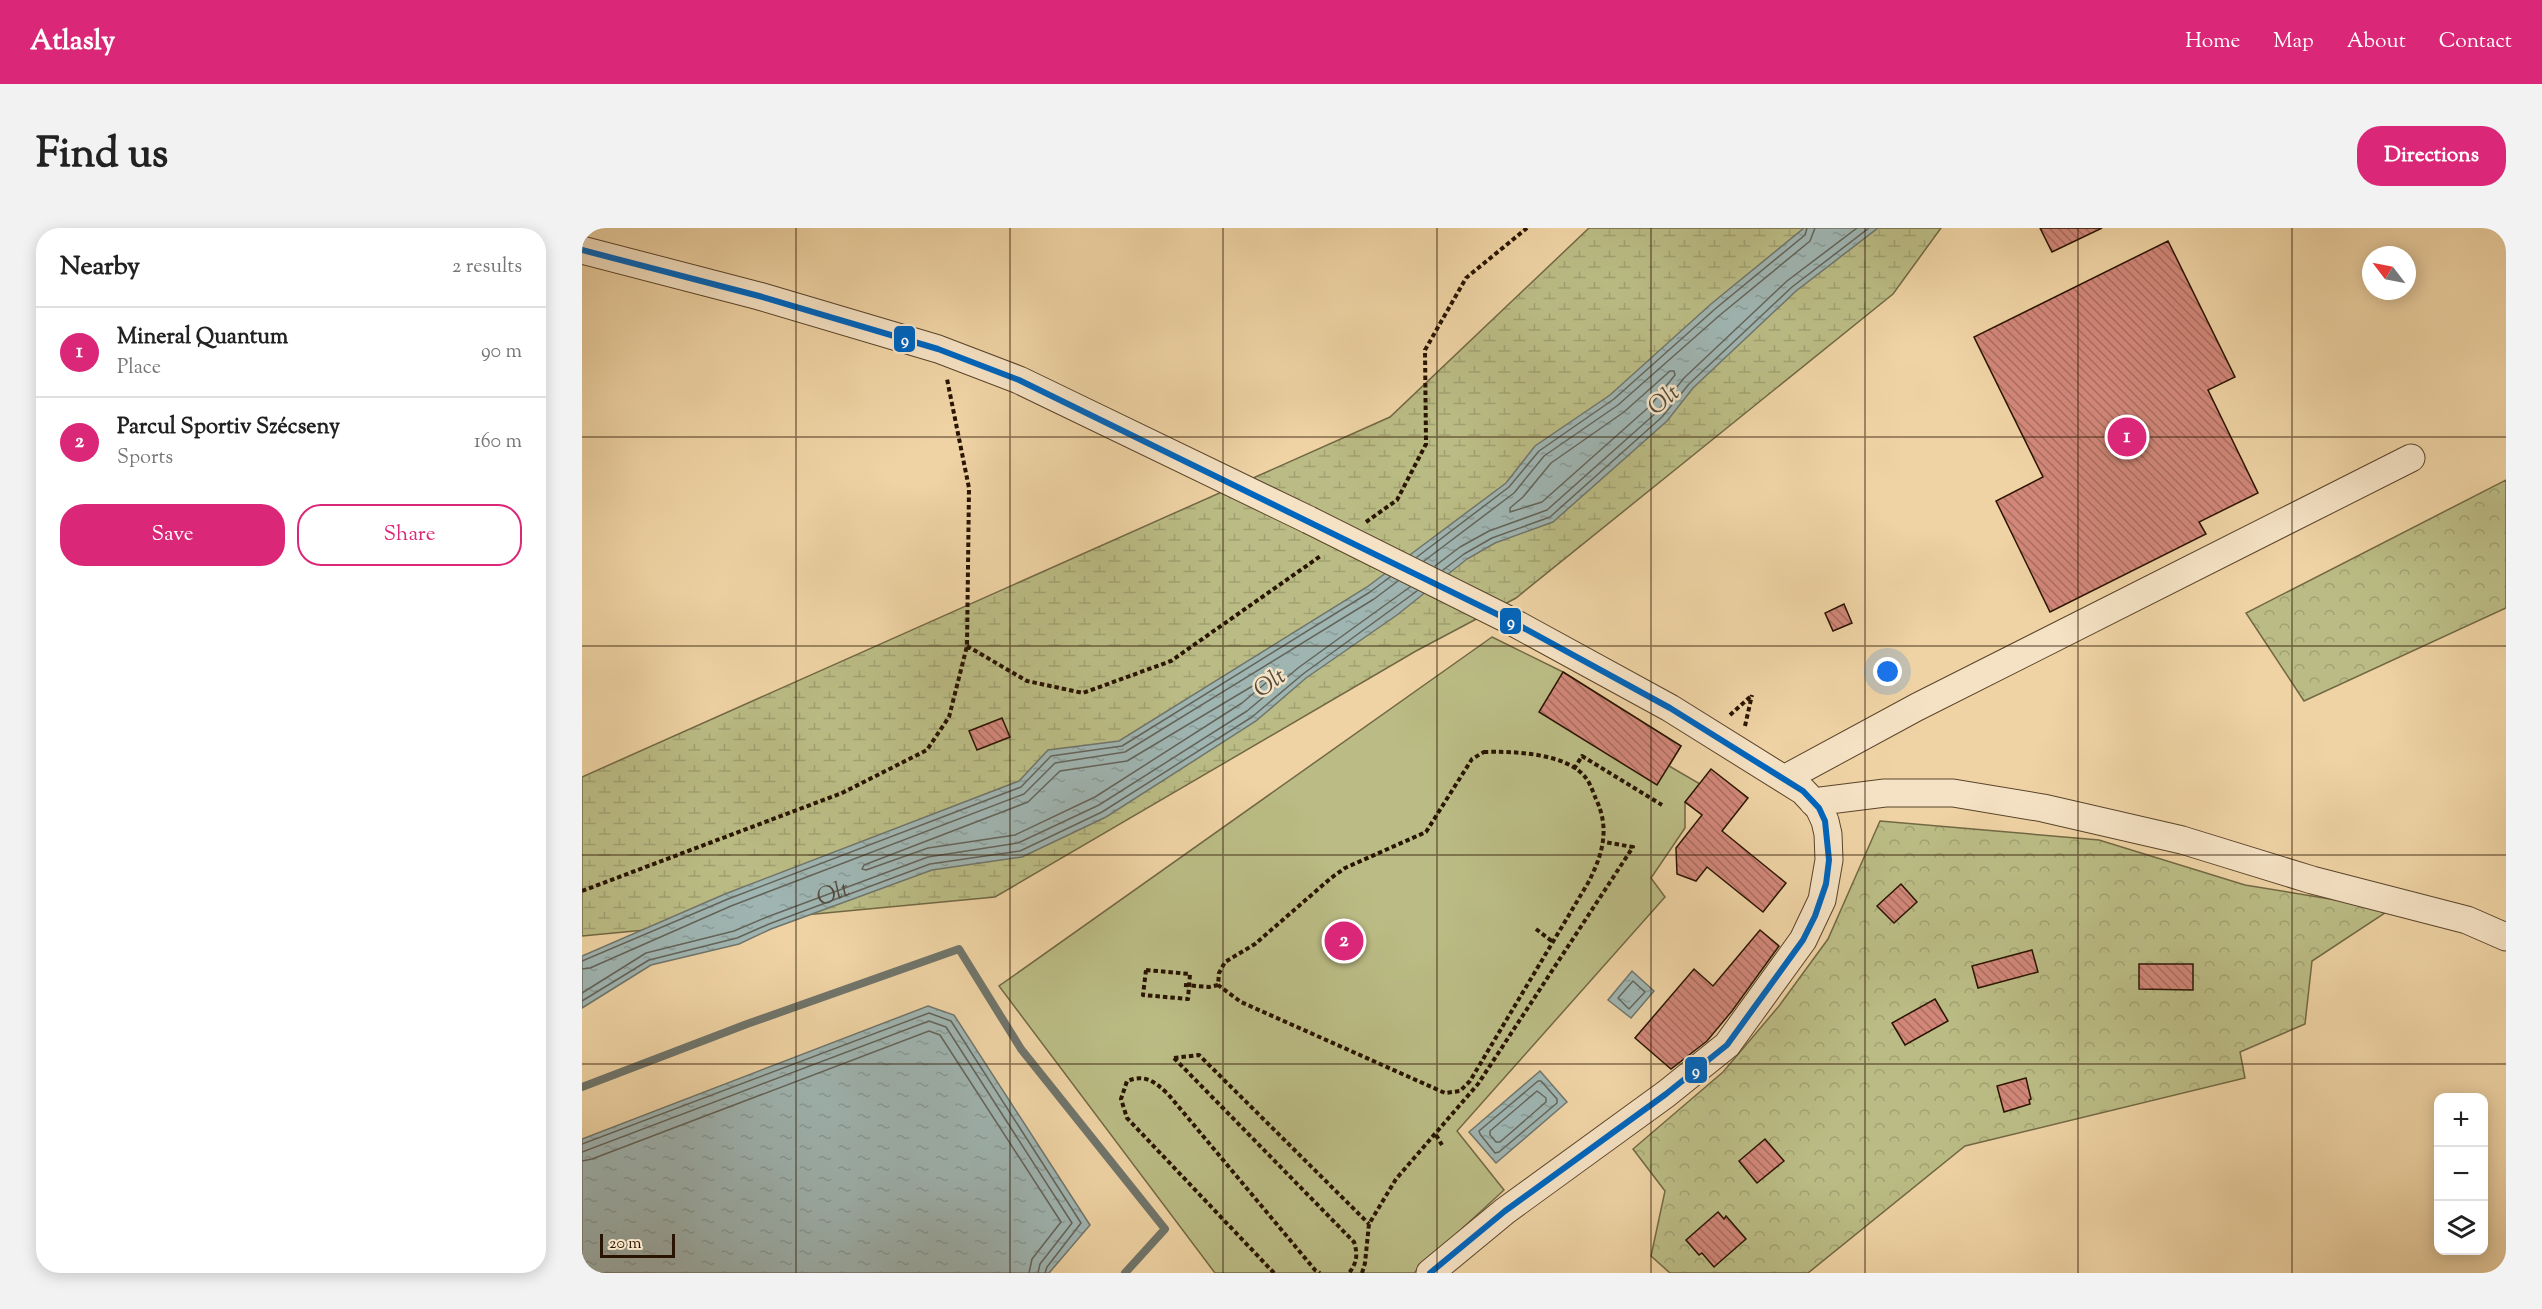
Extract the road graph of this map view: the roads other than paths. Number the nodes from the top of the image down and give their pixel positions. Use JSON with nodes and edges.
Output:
{"nodes":[{"id":1,"x":582,"y":250,"type":"edge"},
{"id":2,"x":2411,"y":458,"type":"dead end"},
{"id":3,"x":1784,"y":779,"type":"junction"},
{"id":4,"x":1813,"y":802,"type":"junction"},
{"id":5,"x":2506,"y":937,"type":"edge"},
{"id":6,"x":1430,"y":1273,"type":"edge"}],
"edges":[{"from":1,"to":3,"type":"street","bridge":true},
{"from":2,"to":3,"type":"street"},
{"from":3,"to":4,"type":"street"},
{"from":4,"to":5,"type":"street"},
{"from":4,"to":6,"type":"street"}]}
